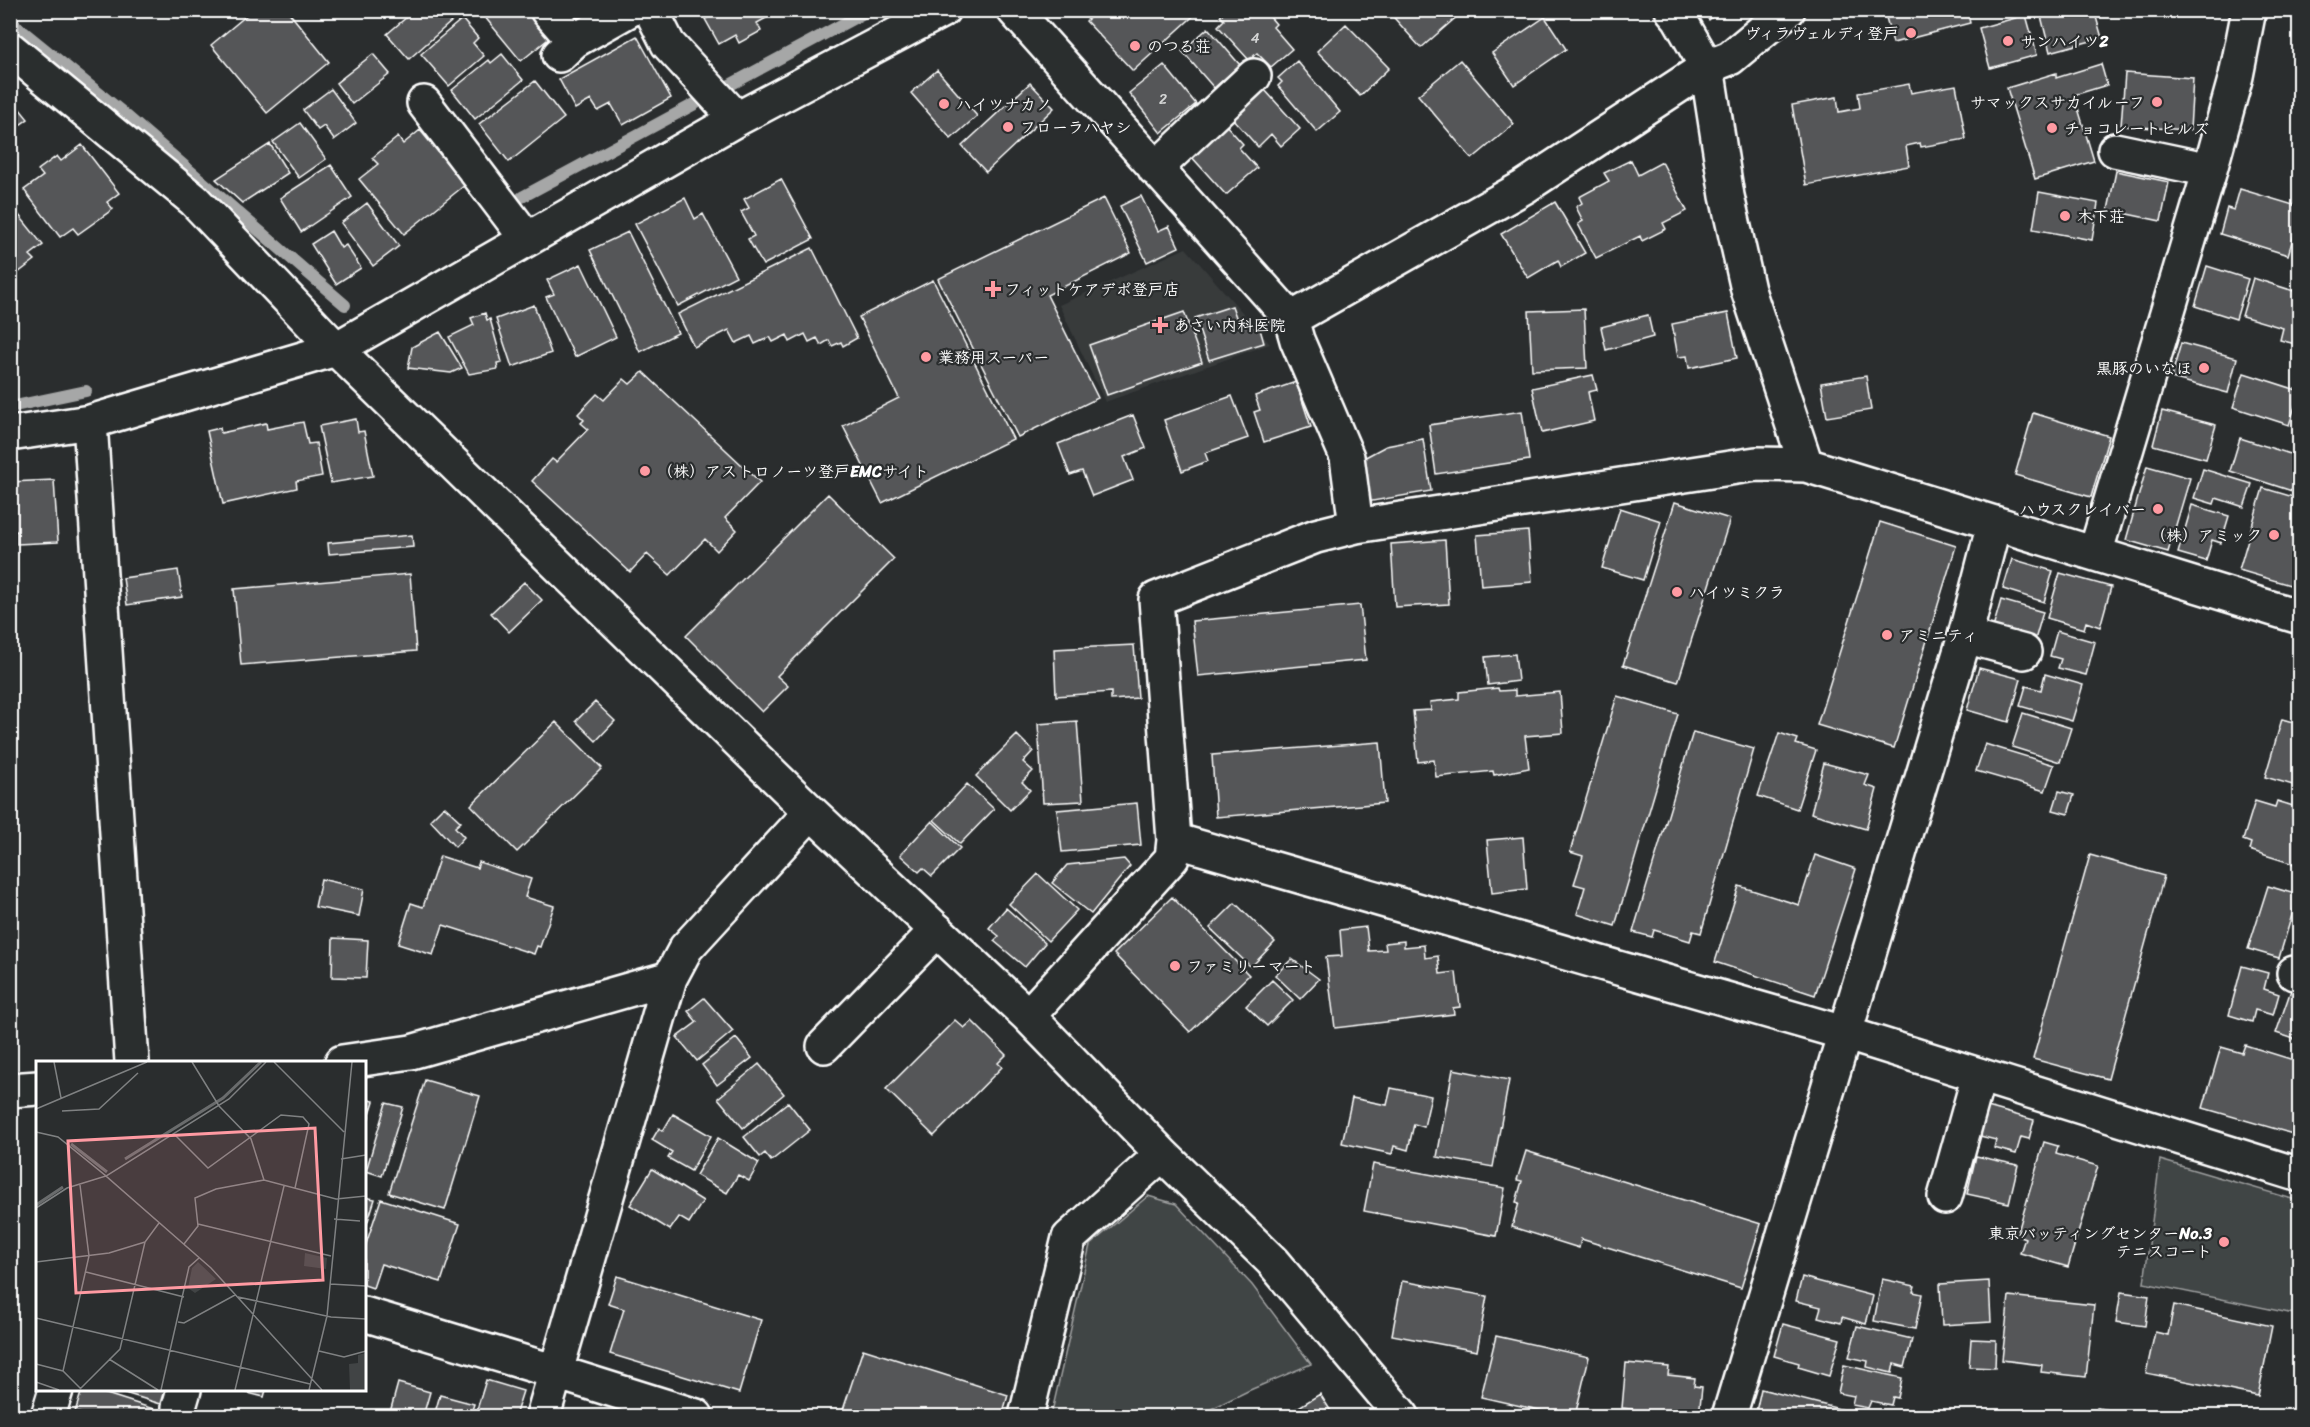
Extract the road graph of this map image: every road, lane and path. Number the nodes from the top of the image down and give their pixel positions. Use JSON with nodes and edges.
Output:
{"nodes":[{"id":1,"x":547,"y":10,"type":"edge"},
{"id":2,"x":629,"y":10,"type":"edge"},
{"id":3,"x":651,"y":10,"type":"edge"},
{"id":4,"x":1014,"y":10,"type":"edge"},
{"id":5,"x":1672,"y":10,"type":"edge"},
{"id":6,"x":1788,"y":10,"type":"edge"},
{"id":7,"x":2249,"y":10,"type":"edge"},
{"id":8,"x":939,"y":11,"type":"edge"},
{"id":9,"x":10,"y":49,"type":"edge"},
{"id":10,"x":1707,"y":66,"type":"junction"},
{"id":11,"x":1254,"y":76,"type":"dead end"},
{"id":12,"x":424,"y":103,"type":"dead end"},
{"id":13,"x":737,"y":119,"type":"junction"},
{"id":14,"x":2115,"y":150,"type":"dead end"},
{"id":15,"x":1155,"y":169,"type":"junction"},
{"id":16,"x":2210,"y":170,"type":"junction"},
{"id":17,"x":527,"y":239,"type":"junction"},
{"id":18,"x":1291,"y":319,"type":"junction"},
{"id":19,"x":336,"y":349,"type":"junction"},
{"id":20,"x":90,"y":422,"type":"junction"},
{"id":21,"x":10,"y":434,"type":"edge"},
{"id":22,"x":1806,"y":465,"type":"junction"},
{"id":23,"x":1994,"y":524,"type":"junction"},
{"id":24,"x":1356,"y":526,"type":"junction"},
{"id":25,"x":2095,"y":554,"type":"junction"},
{"id":26,"x":2300,"y":617,"type":"edge"},
{"id":27,"x":1965,"y":636,"type":"junction"},
{"id":28,"x":2024,"y":652,"type":"dead end"},
{"id":29,"x":811,"y":812,"type":"junction"},
{"id":30,"x":1174,"y":840,"type":"junction"},
{"id":31,"x":937,"y":930,"type":"junction"},
{"id":32,"x":670,"y":978,"type":"junction"},
{"id":33,"x":1028,"y":1016,"type":"junction"},
{"id":34,"x":1844,"y":1033,"type":"junction"},
{"id":35,"x":824,"y":1046,"type":"dead end"},
{"id":36,"x":132,"y":1061,"type":"edge"},
{"id":37,"x":349,"y":1061,"type":"edge"},
{"id":38,"x":1979,"y":1075,"type":"junction"},
{"id":39,"x":36,"y":1088,"type":"edge"},
{"id":40,"x":10,"y":1090,"type":"edge"},
{"id":41,"x":1162,"y":1154,"type":"junction"},
{"id":42,"x":2300,"y":1175,"type":"edge"},
{"id":43,"x":1945,"y":1197,"type":"dead end"},
{"id":44,"x":366,"y":1315,"type":"edge"},
{"id":45,"x":556,"y":1372,"type":"junction"},
{"id":46,"x":55,"y":1391,"type":"edge"},
{"id":47,"x":48,"y":1416,"type":"edge"},
{"id":48,"x":543,"y":1416,"type":"edge"},
{"id":49,"x":696,"y":1416,"type":"edge"},
{"id":50,"x":1026,"y":1416,"type":"edge"},
{"id":51,"x":1402,"y":1416,"type":"edge"},
{"id":52,"x":1729,"y":1416,"type":"edge"}],
"edges":[{"from":1,"to":2,"type":"street"},
{"from":3,"to":13,"type":"street"},
{"from":4,"to":15,"type":"street"},
{"from":5,"to":10,"type":"street"},
{"from":6,"to":10,"type":"street"},
{"from":7,"to":16,"type":"street"},
{"from":8,"to":13,"type":"street"},
{"from":9,"to":19,"type":"street"},
{"from":10,"to":18,"type":"street"},
{"from":10,"to":22,"type":"street"},
{"from":11,"to":15,"type":"street"},
{"from":12,"to":17,"type":"street"},
{"from":13,"to":17,"type":"street"},
{"from":14,"to":16,"type":"street"},
{"from":15,"to":18,"type":"street"},
{"from":16,"to":25,"type":"street"},
{"from":17,"to":19,"type":"street"},
{"from":18,"to":24,"type":"street"},
{"from":19,"to":20,"type":"street"},
{"from":19,"to":29,"type":"street"},
{"from":20,"to":21,"type":"street"},
{"from":20,"to":36,"type":"street"},
{"from":22,"to":23,"type":"street"},
{"from":22,"to":24,"type":"street"},
{"from":23,"to":25,"type":"street"},
{"from":23,"to":27,"type":"street"},
{"from":24,"to":30,"type":"street"},
{"from":25,"to":26,"type":"street"},
{"from":27,"to":28,"type":"street"},
{"from":27,"to":34,"type":"street"},
{"from":29,"to":31,"type":"street"},
{"from":29,"to":32,"type":"street"},
{"from":30,"to":33,"type":"street"},
{"from":30,"to":34,"type":"street"},
{"from":31,"to":33,"type":"street"},
{"from":31,"to":35,"type":"street"},
{"from":32,"to":37,"type":"street"},
{"from":32,"to":45,"type":"street"},
{"from":33,"to":41,"type":"street"},
{"from":34,"to":38,"type":"street"},
{"from":34,"to":52,"type":"street"},
{"from":38,"to":42,"type":"street"},
{"from":38,"to":43,"type":"street"},
{"from":39,"to":40,"type":"street"},
{"from":41,"to":50,"type":"street"},
{"from":41,"to":51,"type":"street"},
{"from":44,"to":45,"type":"street"},
{"from":45,"to":48,"type":"street"},
{"from":45,"to":49,"type":"street"},
{"from":46,"to":47,"type":"street"}]}
